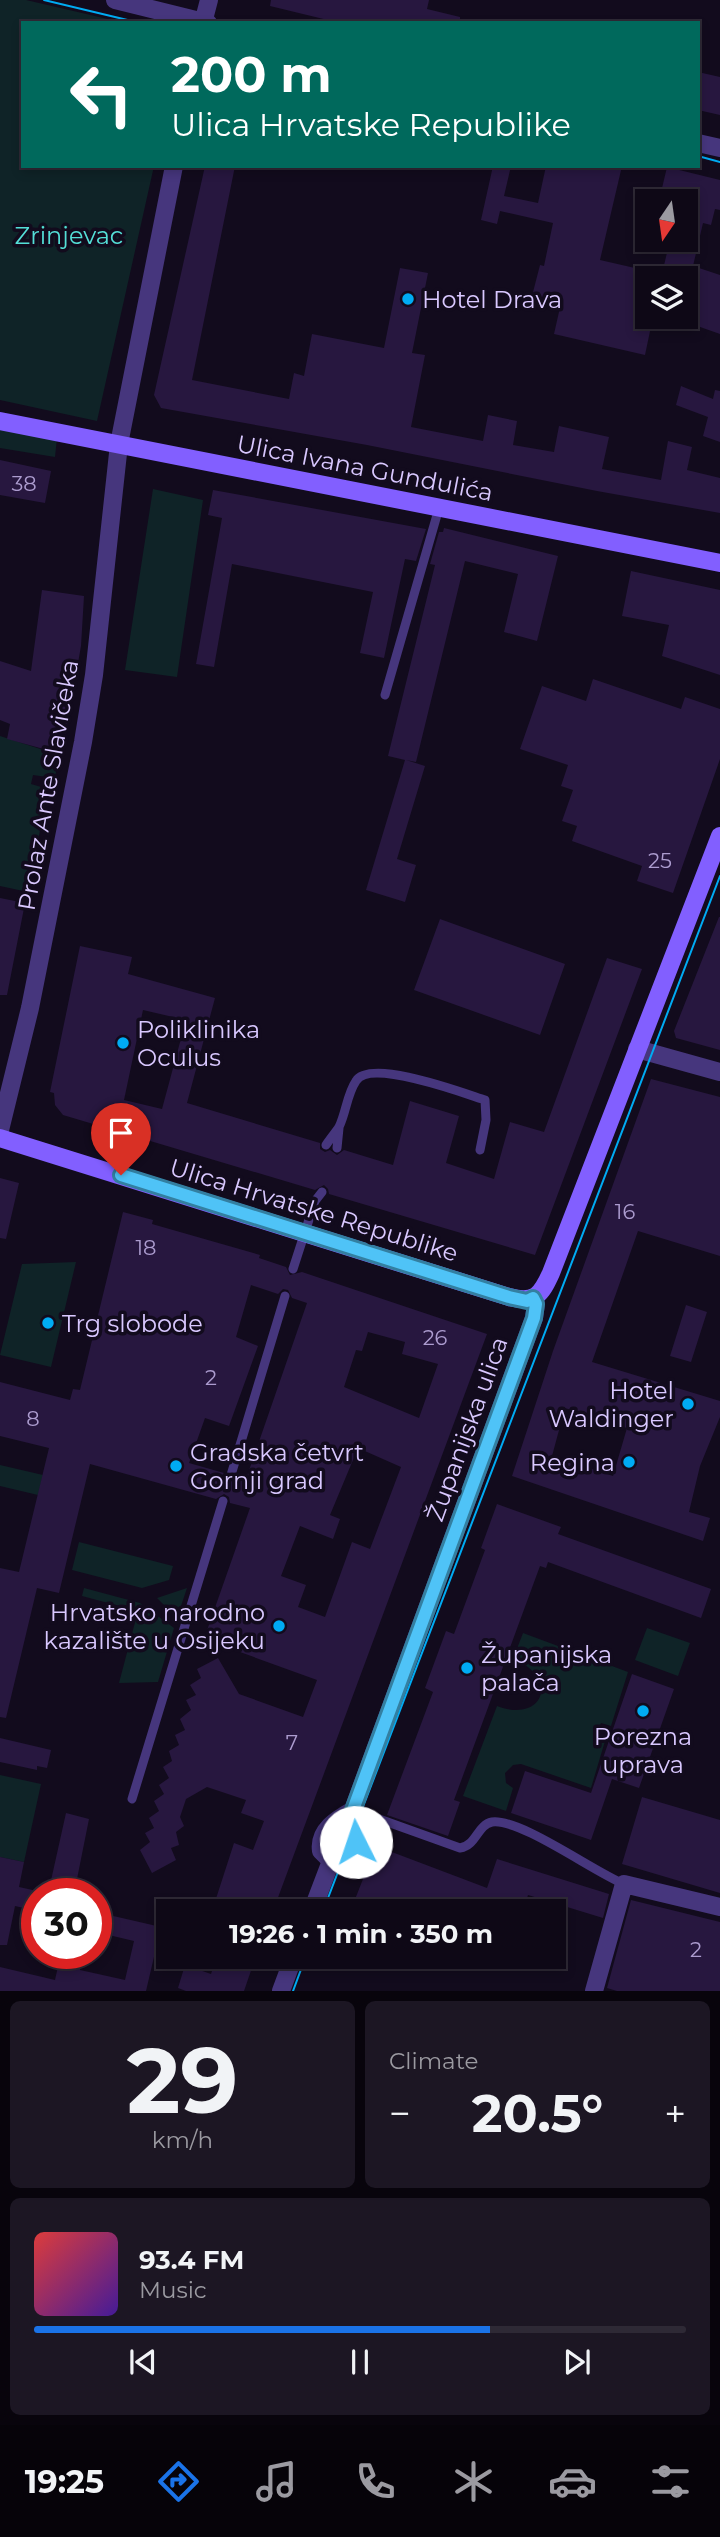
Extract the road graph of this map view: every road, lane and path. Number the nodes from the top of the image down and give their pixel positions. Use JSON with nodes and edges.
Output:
{"nodes":[{"id":1,"x":115,"y":0,"type":"edge"},
{"id":2,"x":209,"y":0,"type":"edge"},
{"id":3,"x":201,"y":21,"type":"edge"},
{"id":4,"x":205,"y":21,"type":"edge"},
{"id":5,"x":700,"y":143,"type":"edge"},
{"id":6,"x":720,"y":148,"type":"edge"},
{"id":7,"x":174,"y":168,"type":"edge"},
{"id":8,"x":0,"y":421,"type":"edge"},
{"id":9,"x":119,"y":444,"type":"junction"},
{"id":10,"x":439,"y":508,"type":"junction"},
{"id":11,"x":720,"y":563,"type":"edge"},
{"id":12,"x":385,"y":695,"type":"dead end"},
{"id":13,"x":720,"y":836,"type":"edge"},
{"id":14,"x":637,"y":1049,"type":"junction"},
{"id":15,"x":720,"y":1072,"type":"edge"},
{"id":16,"x":339,"y":1127,"type":"junction"},
{"id":17,"x":0,"y":1130,"type":"edge"},
{"id":18,"x":0,"y":1139,"type":"edge"},
{"id":19,"x":326,"y":1145,"type":"dead end"},
{"id":20,"x":337,"y":1148,"type":"dead end"},
{"id":21,"x":480,"y":1150,"type":"dead end"},
{"id":22,"x":311,"y":1188,"type":"dead end"},
{"id":23,"x":322,"y":1192,"type":"dead end"},
{"id":24,"x":315,"y":1201,"type":"junction"},
{"id":25,"x":304,"y":1232,"type":"junction"},
{"id":26,"x":293,"y":1269,"type":"dead end"},
{"id":27,"x":285,"y":1296,"type":"dead end"},
{"id":28,"x":533,"y":1298,"type":"junction"},
{"id":29,"x":231,"y":1475,"type":"dead end"},
{"id":30,"x":223,"y":1501,"type":"dead end"},
{"id":31,"x":132,"y":1799,"type":"dead end"},
{"id":32,"x":353,"y":1810,"type":"junction"},
{"id":33,"x":331,"y":1861,"type":"junction"},
{"id":34,"x":624,"y":1884,"type":"junction"},
{"id":35,"x":317,"y":1899,"type":"edge"},
{"id":36,"x":720,"y":1908,"type":"edge"},
{"id":37,"x":289,"y":1969,"type":"edge"},
{"id":38,"x":281,"y":1991,"type":"edge"},
{"id":39,"x":594,"y":1991,"type":"edge"}],
"edges":[{"from":1,"to":3,"type":"street"},
{"from":2,"to":4,"type":"street"},
{"from":5,"to":6,"type":"street"},
{"from":7,"to":9,"type":"street"},
{"from":8,"to":9,"type":"street","name":"Ulica Ivana Gundulića"},
{"from":9,"to":10,"type":"street","name":"Ulica Ivana Gundulića"},
{"from":9,"to":17,"type":"street","name":"Prolaz Ante Slavičeka"},
{"from":10,"to":11,"type":"street","name":"Ulica Ivana Gundulića"},
{"from":10,"to":12,"type":"lane"},
{"from":13,"to":14,"type":"street","name":"Županijska ulica"},
{"from":14,"to":15,"type":"street"},
{"from":14,"to":28,"type":"street","name":"Županijska ulica"},
{"from":16,"to":19,"type":"lane"},
{"from":16,"to":20,"type":"lane"},
{"from":16,"to":21,"type":"lane"},
{"from":18,"to":25,"type":"street","name":"Ulica Hrvatske Republike"},
{"from":22,"to":24,"type":"lane"},
{"from":23,"to":24,"type":"lane"},
{"from":24,"to":25,"type":"lane"},
{"from":25,"to":26,"type":"lane"},
{"from":25,"to":28,"type":"street","name":"Ulica Hrvatske Republike"},
{"from":27,"to":29,"type":"lane"},
{"from":28,"to":32,"type":"street","name":"Županijska ulica"},
{"from":30,"to":31,"type":"lane"},
{"from":32,"to":33,"type":"street","name":"Županijska ulica"},
{"from":32,"to":33,"type":"street"},
{"from":32,"to":34,"type":"lane"},
{"from":33,"to":35,"type":"street"},
{"from":34,"to":36,"type":"street"},
{"from":34,"to":39,"type":"street"},
{"from":37,"to":38,"type":"street"}]}
